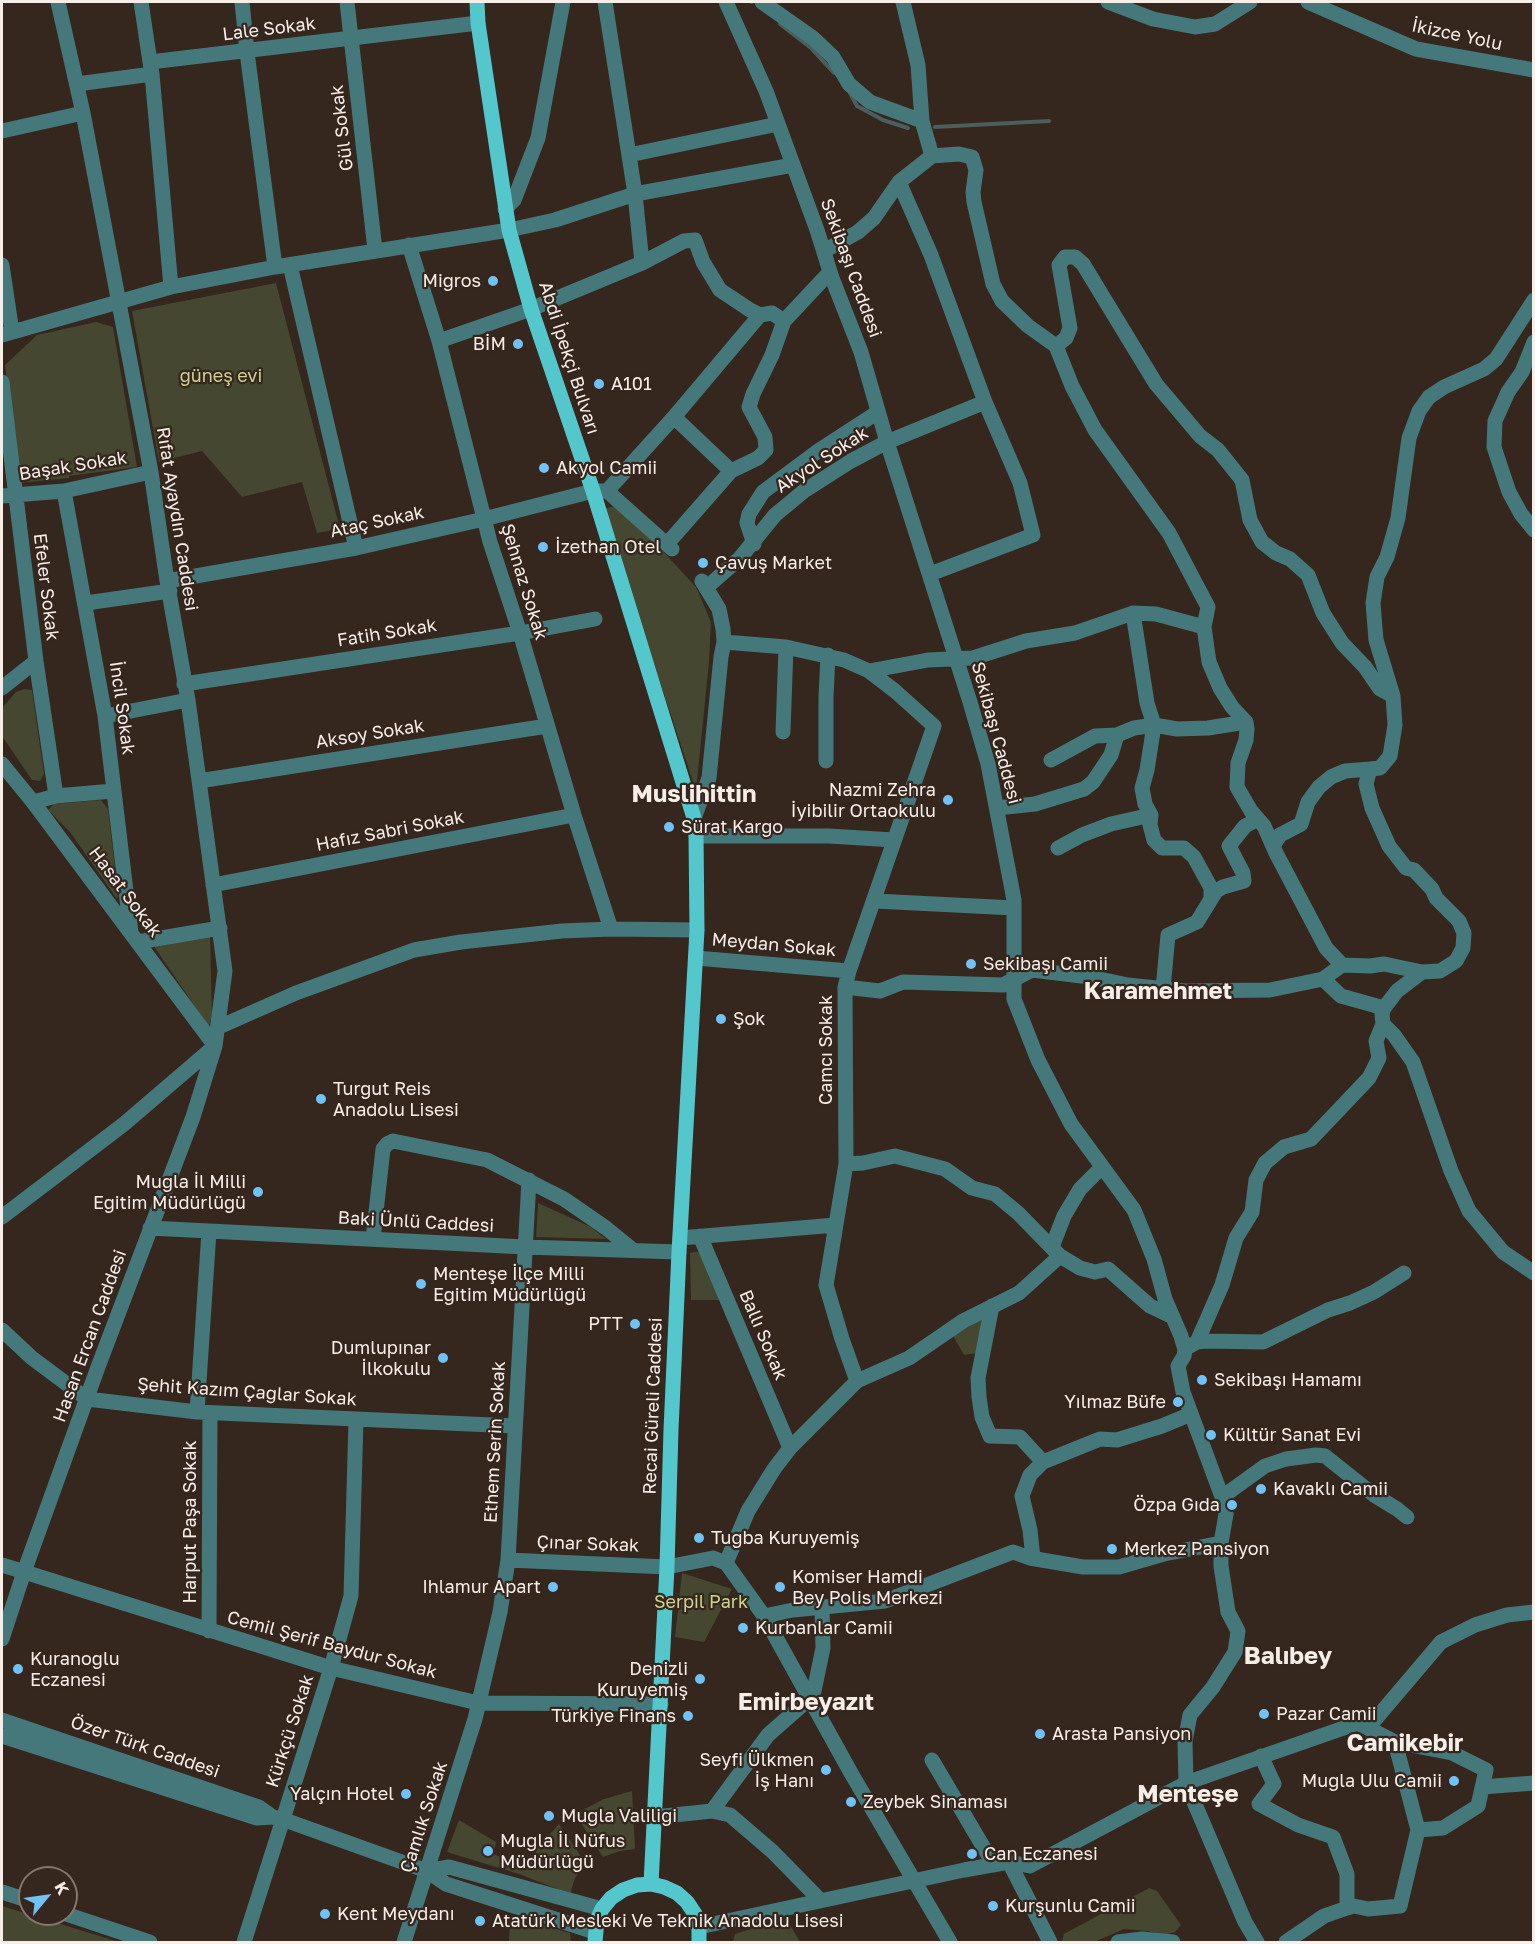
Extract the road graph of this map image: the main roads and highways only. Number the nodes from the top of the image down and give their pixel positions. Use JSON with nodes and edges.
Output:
{"nodes":[{"id":1,"x":477,"y":2,"type":"edge"},
{"id":2,"x":697,"y":930,"type":"joint"},
{"id":3,"x":651,"y":1884,"type":"junction"},
{"id":4,"x":595,"y":1937,"type":"edge"},
{"id":5,"x":699,"y":1942,"type":"edge"}],
"edges":[{"from":1,"to":2,"type":"main road","name":"Abdi İpekçi Bulvarı"},
{"from":2,"to":3,"type":"main road","name":"Recai Güreli Caddesi"},
{"from":3,"to":4,"type":"main road"},
{"from":3,"to":5,"type":"main road"}]}
